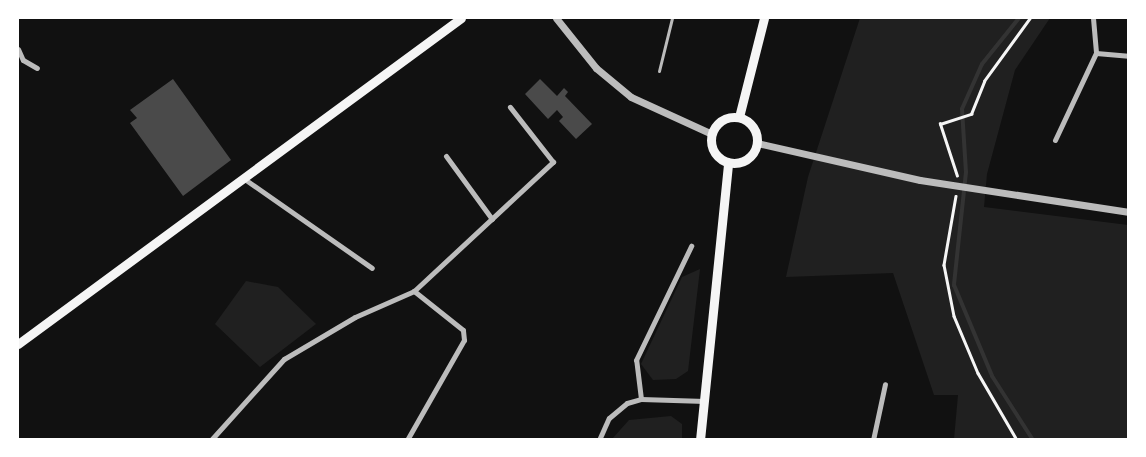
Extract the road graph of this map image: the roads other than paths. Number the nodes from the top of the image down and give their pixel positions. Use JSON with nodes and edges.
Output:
{"nodes":[{"id":1,"x":461,"y":18,"type":"edge"},
{"id":2,"x":556,"y":18,"type":"edge"},
{"id":3,"x":672,"y":18,"type":"edge"},
{"id":4,"x":764,"y":18,"type":"edge"},
{"id":5,"x":1093,"y":18,"type":"edge"},
{"id":6,"x":18,"y":49,"type":"edge"},
{"id":7,"x":1096,"y":53,"type":"junction"},
{"id":8,"x":1128,"y":56,"type":"edge"},
{"id":9,"x":37,"y":68,"type":"dead end"},
{"id":10,"x":658,"y":71,"type":"dead end"},
{"id":11,"x":510,"y":106,"type":"dead end"},
{"id":12,"x":739,"y":117,"type":"junction"},
{"id":13,"x":712,"y":134,"type":"junction"},
{"id":14,"x":1055,"y":140,"type":"dead end"},
{"id":15,"x":757,"y":143,"type":"junction"},
{"id":16,"x":446,"y":156,"type":"dead end"},
{"id":17,"x":728,"y":162,"type":"junction"},
{"id":18,"x":243,"y":178,"type":"junction"},
{"id":19,"x":1128,"y":212,"type":"edge"},
{"id":20,"x":492,"y":219,"type":"junction"},
{"id":21,"x":691,"y":246,"type":"dead end"},
{"id":22,"x":372,"y":268,"type":"dead end"},
{"id":23,"x":414,"y":291,"type":"junction"},
{"id":24,"x":18,"y":344,"type":"edge"},
{"id":25,"x":886,"y":384,"type":"dead end"},
{"id":26,"x":641,"y":398,"type":"junction"},
{"id":27,"x":705,"y":401,"type":"junction"},
{"id":28,"x":211,"y":440,"type":"edge"},
{"id":29,"x":407,"y":440,"type":"edge"},
{"id":30,"x":599,"y":440,"type":"edge"},
{"id":31,"x":700,"y":440,"type":"edge"},
{"id":32,"x":873,"y":440,"type":"edge"}],
"edges":[{"from":1,"to":18,"type":"main road"},
{"from":2,"to":13,"type":"street"},
{"from":3,"to":10,"type":"lane"},
{"from":4,"to":12,"type":"main road"},
{"from":5,"to":7,"type":"street"},
{"from":6,"to":9,"type":"street"},
{"from":7,"to":8,"type":"street"},
{"from":7,"to":14,"type":"street"},
{"from":11,"to":20,"type":"street"},
{"from":12,"to":13,"type":"main road"},
{"from":12,"to":15,"type":"main road"},
{"from":13,"to":17,"type":"main road"},
{"from":15,"to":17,"type":"main road"},
{"from":15,"to":19,"type":"street"},
{"from":16,"to":20,"type":"street"},
{"from":17,"to":27,"type":"main road"},
{"from":18,"to":22,"type":"street"},
{"from":18,"to":24,"type":"main road"},
{"from":20,"to":23,"type":"street"},
{"from":21,"to":26,"type":"street"},
{"from":23,"to":28,"type":"street"},
{"from":23,"to":29,"type":"street"},
{"from":25,"to":32,"type":"street"},
{"from":26,"to":27,"type":"street"},
{"from":26,"to":30,"type":"street"},
{"from":27,"to":31,"type":"main road"}]}
